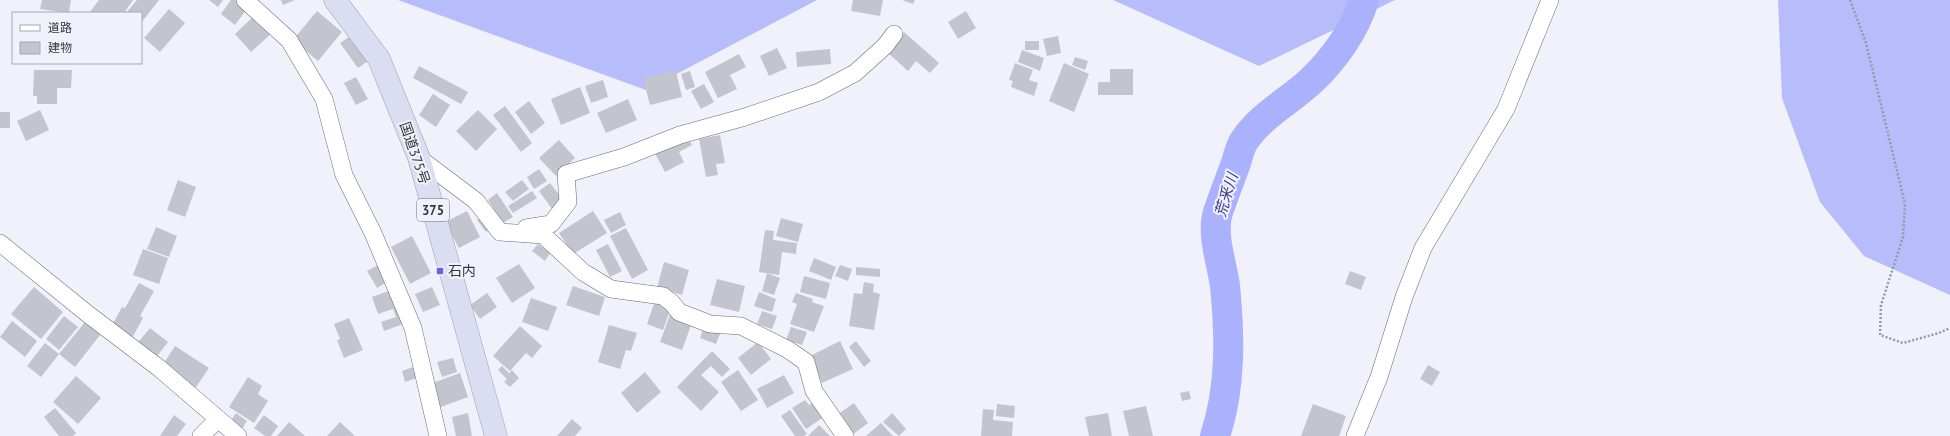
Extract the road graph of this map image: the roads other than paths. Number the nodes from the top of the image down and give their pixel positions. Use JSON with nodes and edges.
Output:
{"nodes":[{"id":1,"x":245,"y":0,"type":"edge"},
{"id":2,"x":335,"y":0,"type":"edge"},
{"id":3,"x":1550,"y":0,"type":"edge"},
{"id":4,"x":894,"y":34,"type":"dead end"},
{"id":5,"x":418,"y":158,"type":"junction"},
{"id":6,"x":500,"y":232,"type":"junction"},
{"id":7,"x":0,"y":242,"type":"edge"},
{"id":8,"x":218,"y":419,"type":"junction"},
{"id":9,"x":201,"y":436,"type":"edge"},
{"id":10,"x":238,"y":436,"type":"edge"},
{"id":11,"x":438,"y":436,"type":"edge"},
{"id":12,"x":496,"y":436,"type":"edge"},
{"id":13,"x":846,"y":436,"type":"edge"},
{"id":14,"x":1356,"y":436,"type":"edge"}],
"edges":[{"from":1,"to":11,"type":"street"},
{"from":2,"to":5,"type":"highway","name":"国道375号","number":"375"},
{"from":3,"to":14,"type":"street"},
{"from":4,"to":6,"type":"street"},
{"from":5,"to":6,"type":"street"},
{"from":5,"to":12,"type":"highway","name":"国道375号","number":"375"},
{"from":6,"to":13,"type":"street"},
{"from":7,"to":8,"type":"street"},
{"from":8,"to":9,"type":"street"},
{"from":8,"to":10,"type":"street"}]}
